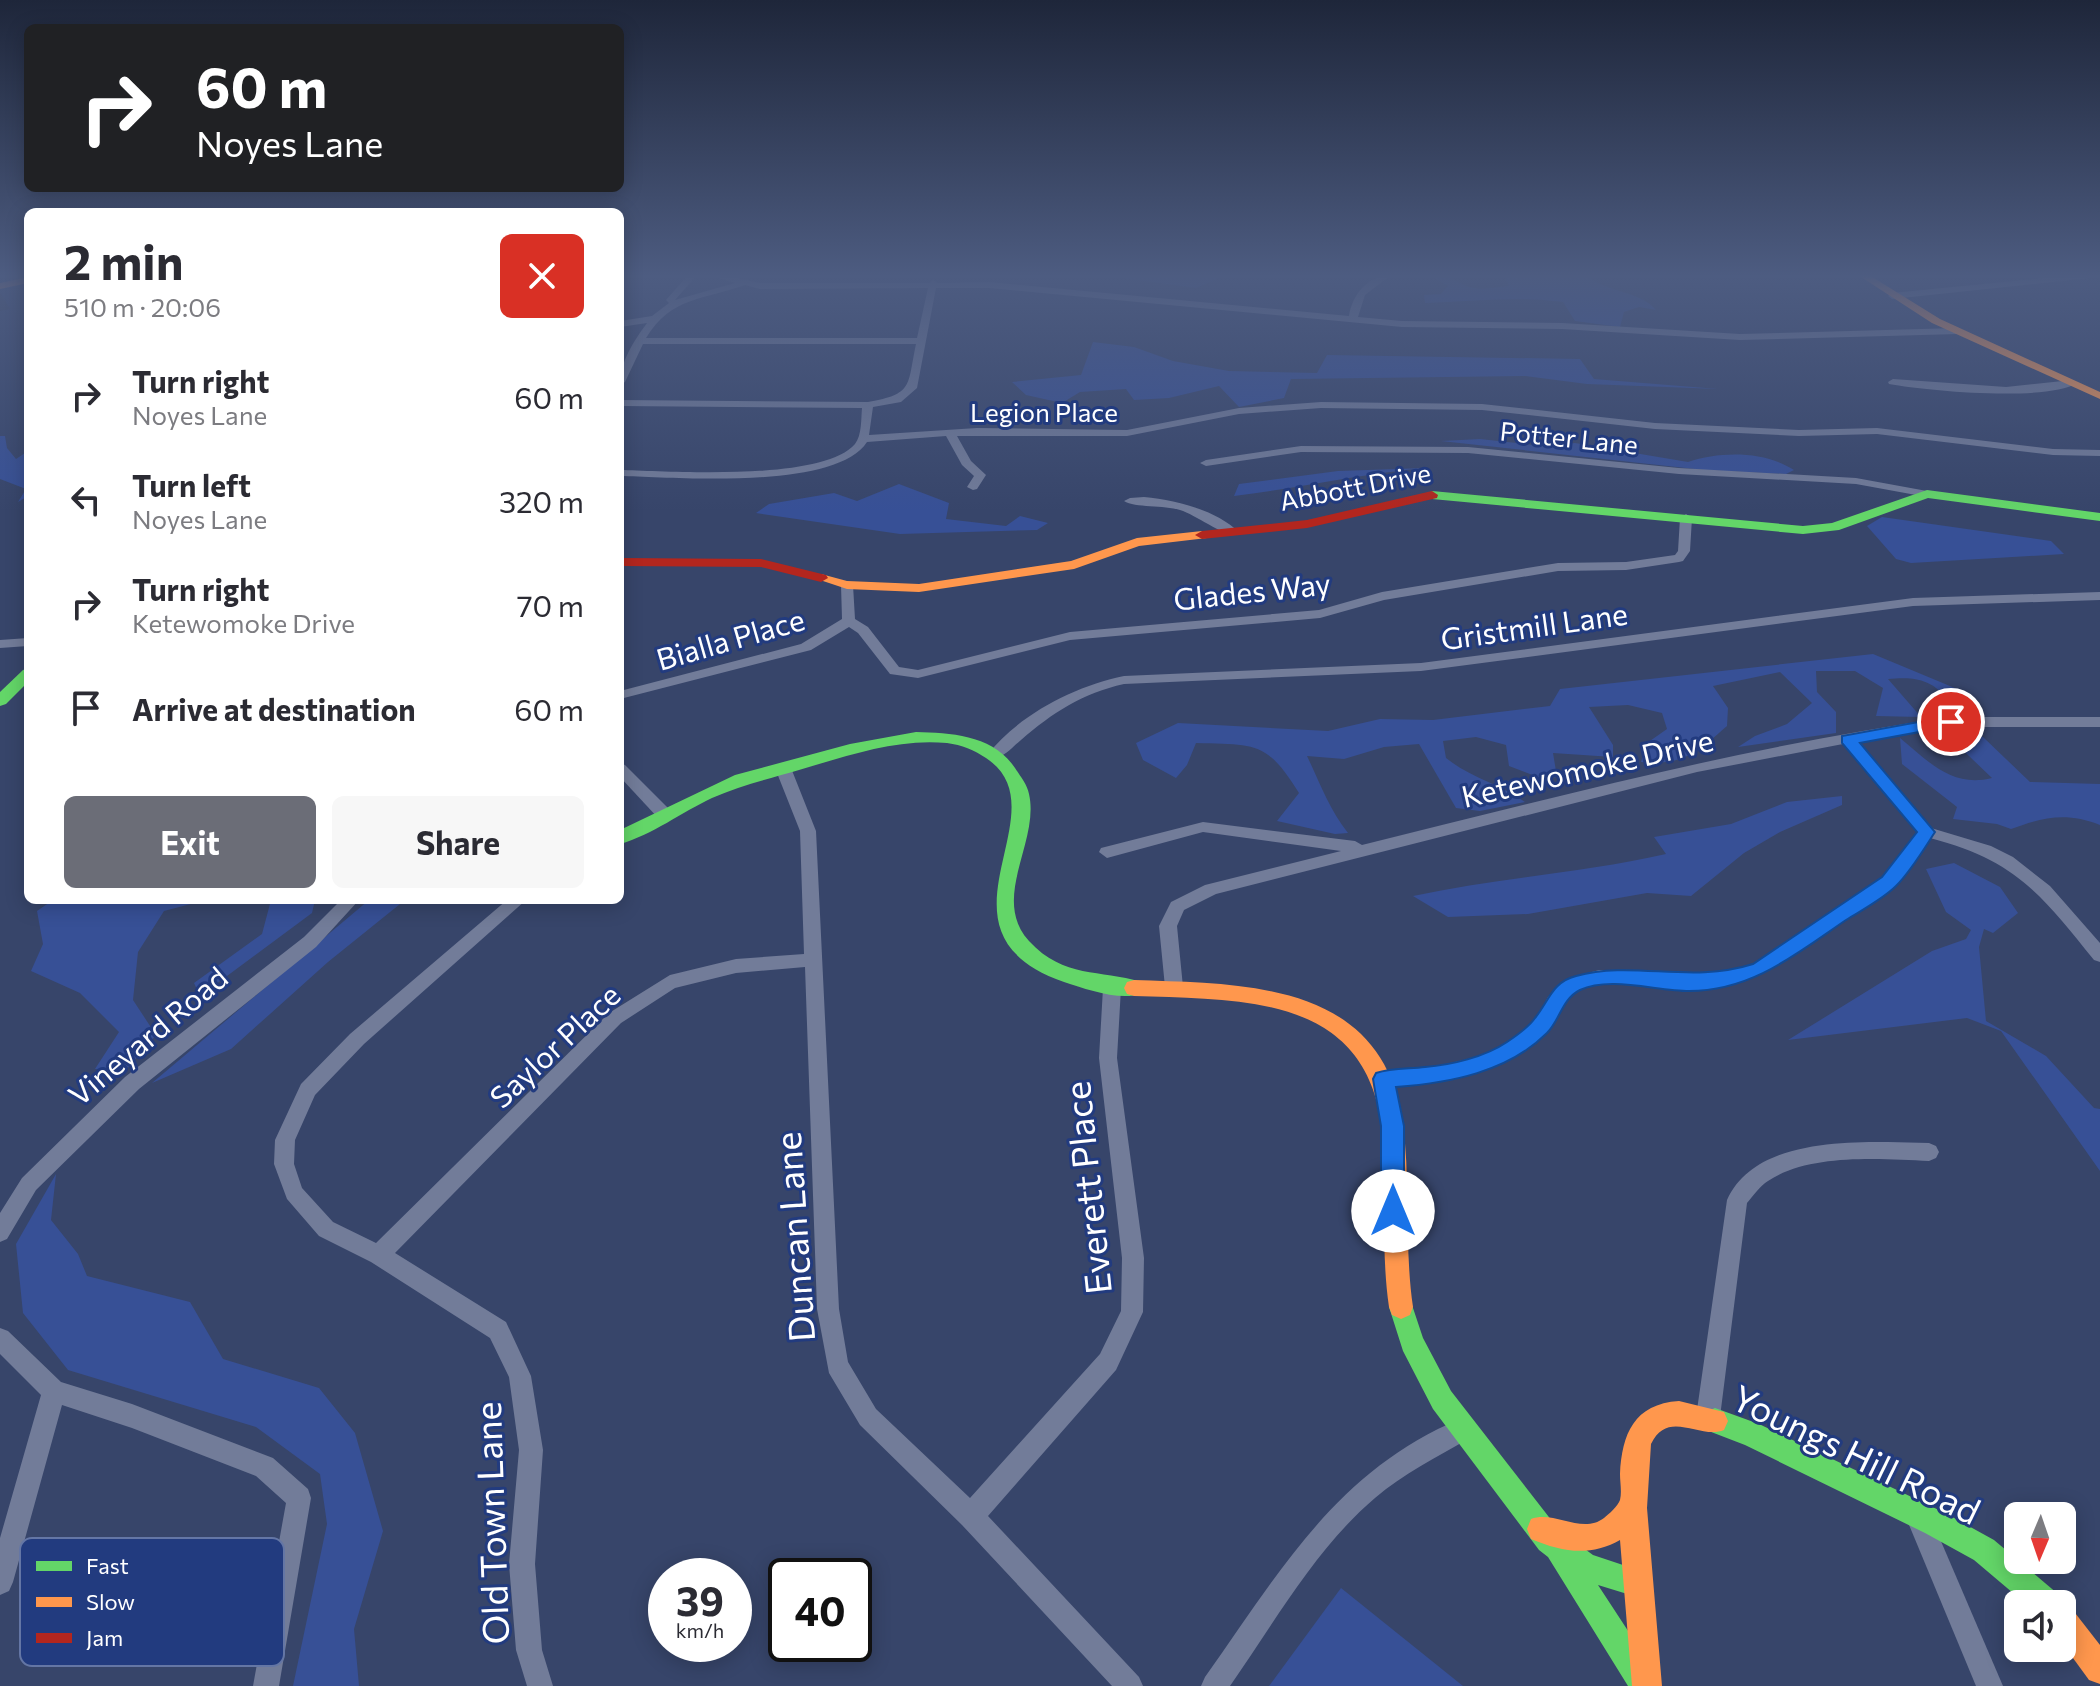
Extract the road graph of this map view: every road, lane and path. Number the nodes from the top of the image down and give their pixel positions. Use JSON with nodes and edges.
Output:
{"nodes":[{"id":1,"x":633,"y":354,"type":"edge"},
{"id":2,"x":920,"y":354,"type":"edge"},
{"id":3,"x":2008,"y":354,"type":"edge"},
{"id":4,"x":624,"y":373,"type":"edge"},
{"id":5,"x":1893,"y":382,"type":"dead end"},
{"id":6,"x":2072,"y":383,"type":"junction"},
{"id":7,"x":2100,"y":396,"type":"edge"},
{"id":8,"x":624,"y":403,"type":"edge"},
{"id":9,"x":868,"y":405,"type":"junction"},
{"id":10,"x":950,"y":433,"type":"junction"},
{"id":11,"x":863,"y":439,"type":"junction"},
{"id":12,"x":2100,"y":453,"type":"edge"},
{"id":13,"x":1206,"y":463,"type":"dead end"},
{"id":14,"x":624,"y":473,"type":"edge"},
{"id":15,"x":973,"y":487,"type":"dead end"},
{"id":16,"x":1927,"y":494,"type":"junction"},
{"id":17,"x":1130,"y":501,"type":"dead end"},
{"id":18,"x":2100,"y":517,"type":"edge"},
{"id":19,"x":1686,"y":518,"type":"junction"},
{"id":20,"x":1233,"y":532,"type":"junction"},
{"id":21,"x":624,"y":562,"type":"edge"},
{"id":22,"x":847,"y":585,"type":"junction"},
{"id":23,"x":2100,"y":596,"type":"edge"},
{"id":24,"x":849,"y":621,"type":"junction"},
{"id":25,"x":24,"y":642,"type":"edge"},
{"id":26,"x":0,"y":644,"type":"edge"},
{"id":27,"x":24,"y":677,"type":"edge"},
{"id":28,"x":624,"y":694,"type":"edge"},
{"id":29,"x":0,"y":701,"type":"edge"},
{"id":30,"x":2100,"y":722,"type":"edge"},
{"id":31,"x":1848,"y":740,"type":"junction"},
{"id":32,"x":995,"y":754,"type":"junction"},
{"id":33,"x":783,"y":768,"type":"junction"},
{"id":34,"x":624,"y":772,"type":"edge"},
{"id":35,"x":665,"y":815,"type":"junction"},
{"id":36,"x":1926,"y":832,"type":"junction"},
{"id":37,"x":624,"y":836,"type":"edge"},
{"id":38,"x":1364,"y":849,"type":"junction"},
{"id":39,"x":1107,"y":852,"type":"dead end"},
{"id":40,"x":347,"y":904,"type":"edge"},
{"id":41,"x":513,"y":904,"type":"edge"},
{"id":42,"x":2100,"y":955,"type":"edge"},
{"id":43,"x":812,"y":960,"type":"junction"},
{"id":44,"x":1174,"y":987,"type":"junction"},
{"id":45,"x":1112,"y":988,"type":"junction"},
{"id":46,"x":1384,"y":1079,"type":"junction"},
{"id":47,"x":1929,"y":1152,"type":"dead end"},
{"id":48,"x":0,"y":1232,"type":"edge"},
{"id":49,"x":379,"y":1255,"type":"junction"},
{"id":50,"x":0,"y":1339,"type":"edge"},
{"id":51,"x":54,"y":1391,"type":"junction"},
{"id":52,"x":1708,"y":1417,"type":"junction"},
{"id":53,"x":1460,"y":1431,"type":"junction"},
{"id":54,"x":1631,"y":1509,"type":"junction"},
{"id":55,"x":1917,"y":1514,"type":"junction"},
{"id":56,"x":971,"y":1516,"type":"junction"},
{"id":57,"x":1541,"y":1529,"type":"junction"},
{"id":58,"x":1559,"y":1549,"type":"junction"},
{"id":59,"x":0,"y":1582,"type":"edge"},
{"id":60,"x":284,"y":1583,"type":"edge"},
{"id":61,"x":1637,"y":1583,"type":"junction"},
{"id":62,"x":2031,"y":1590,"type":"edge"},
{"id":63,"x":2076,"y":1637,"type":"edge"},
{"id":64,"x":270,"y":1666,"type":"edge"},
{"id":65,"x":2100,"y":1669,"type":"edge"},
{"id":66,"x":266,"y":1686,"type":"edge"},
{"id":67,"x":540,"y":1686,"type":"edge"},
{"id":68,"x":1130,"y":1686,"type":"edge"},
{"id":69,"x":1214,"y":1686,"type":"edge"},
{"id":70,"x":1647,"y":1686,"type":"edge"},
{"id":71,"x":1990,"y":1686,"type":"edge"}],
"edges":[{"from":1,"to":4,"type":"street"},
{"from":2,"to":9,"type":"street"},
{"from":3,"to":6,"type":"street"},
{"from":5,"to":6,"type":"street"},
{"from":6,"to":7,"type":"street"},
{"from":8,"to":9,"type":"street"},
{"from":9,"to":11,"type":"street"},
{"from":10,"to":11,"type":"street","name":"Legion Place"},
{"from":10,"to":12,"type":"street","name":"Legion Place"},
{"from":10,"to":15,"type":"street"},
{"from":11,"to":14,"type":"street"},
{"from":13,"to":16,"type":"street","name":"Potter Lane"},
{"from":16,"to":18,"type":"street","name":"Abbott Drive"},
{"from":16,"to":19,"type":"street","name":"Abbott Drive"},
{"from":17,"to":20,"type":"street"},
{"from":19,"to":20,"type":"street","name":"Abbott Drive"},
{"from":19,"to":24,"type":"street","name":"Glades Way"},
{"from":20,"to":22,"type":"street","name":"Abbott Drive"},
{"from":21,"to":22,"type":"street","name":"Abbott Drive"},
{"from":22,"to":24,"type":"street"},
{"from":23,"to":32,"type":"street","name":"Gristmill Lane"},
{"from":24,"to":28,"type":"street","name":"Bialla Place"},
{"from":25,"to":26,"type":"street"},
{"from":27,"to":29,"type":"street"},
{"from":30,"to":31,"type":"street","name":"Ketewomoke Drive"},
{"from":31,"to":36,"type":"street"},
{"from":31,"to":38,"type":"street","name":"Ketewomoke Drive"},
{"from":32,"to":33,"type":"street"},
{"from":32,"to":45,"type":"street"},
{"from":33,"to":35,"type":"street"},
{"from":33,"to":43,"type":"street","name":"Duncan Lane"},
{"from":34,"to":35,"type":"street"},
{"from":35,"to":37,"type":"street"},
{"from":36,"to":42,"type":"street"},
{"from":36,"to":46,"type":"street"},
{"from":38,"to":39,"type":"street"},
{"from":38,"to":44,"type":"street","name":"Ketewomoke Drive"},
{"from":40,"to":48,"type":"street","name":"Vineyard Road"},
{"from":41,"to":49,"type":"street","name":"Old Town Lane"},
{"from":43,"to":49,"type":"street","name":"Saylor Place"},
{"from":43,"to":56,"type":"street","name":"Duncan Lane"},
{"from":44,"to":45,"type":"street"},
{"from":44,"to":46,"type":"street"},
{"from":45,"to":56,"type":"street","name":"Everett Place"},
{"from":46,"to":53,"type":"street"},
{"from":47,"to":52,"type":"street"},
{"from":49,"to":67,"type":"street","name":"Old Town Lane"},
{"from":50,"to":51,"type":"street"},
{"from":51,"to":59,"type":"street"},
{"from":51,"to":60,"type":"street"},
{"from":52,"to":54,"type":"street","name":"Youngs Hill Road"},
{"from":52,"to":55,"type":"street","name":"Youngs Hill Road"},
{"from":53,"to":57,"type":"street"},
{"from":53,"to":69,"type":"street"},
{"from":54,"to":57,"type":"street"},
{"from":54,"to":61,"type":"street","name":"Youngs Hill Road"},
{"from":55,"to":62,"type":"street","name":"Youngs Hill Road"},
{"from":55,"to":71,"type":"street"},
{"from":56,"to":68,"type":"street","name":"Duncan Lane"},
{"from":57,"to":58,"type":"street"},
{"from":58,"to":61,"type":"street"},
{"from":58,"to":70,"type":"street"},
{"from":61,"to":70,"type":"street","name":"Youngs Hill Road"},
{"from":63,"to":65,"type":"street"},
{"from":64,"to":66,"type":"street"}]}
